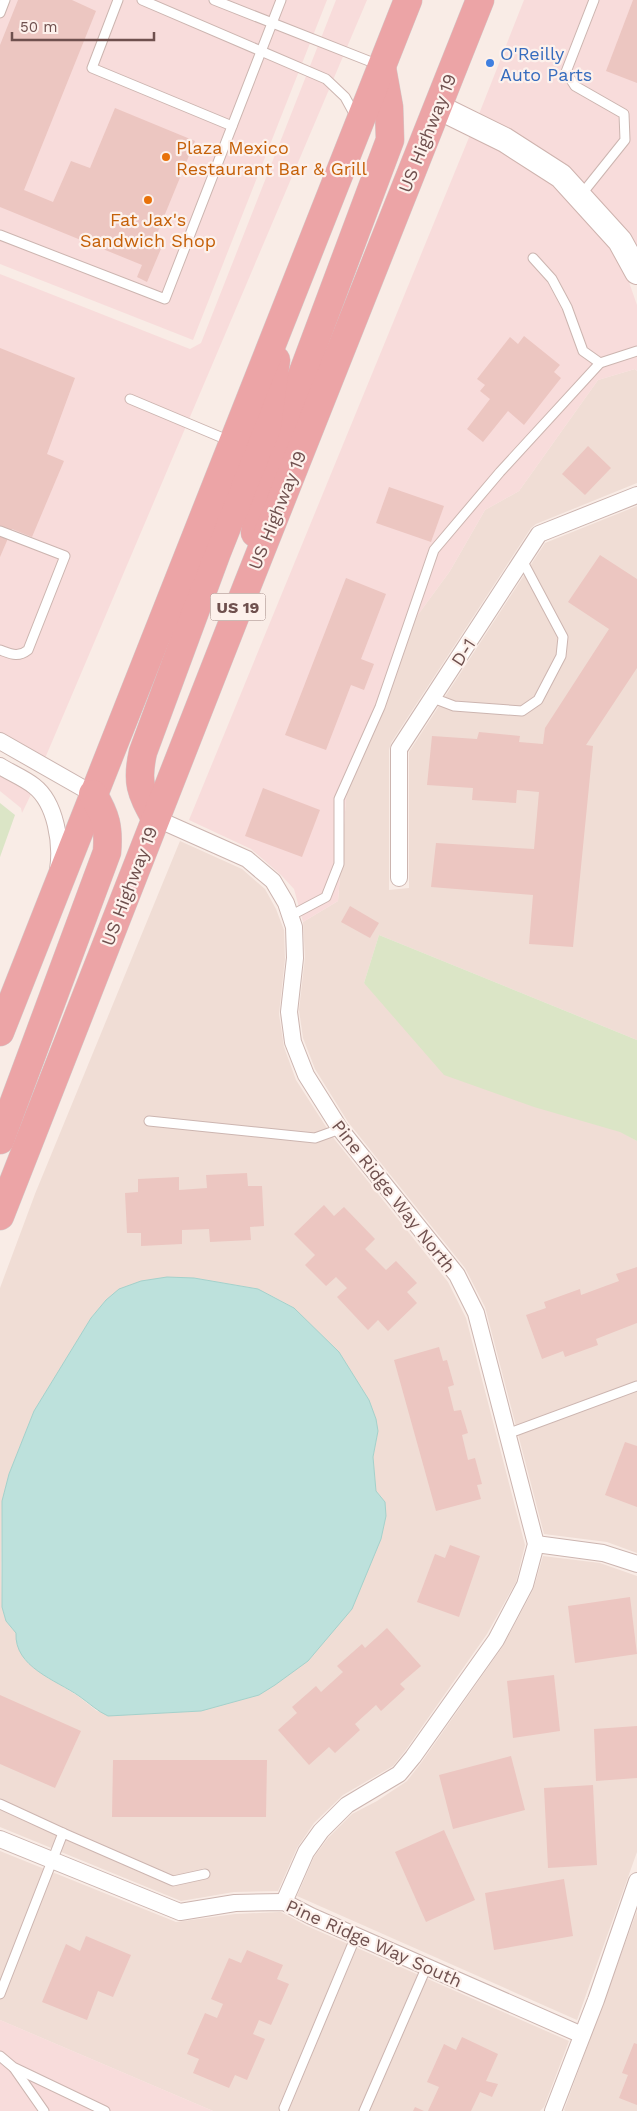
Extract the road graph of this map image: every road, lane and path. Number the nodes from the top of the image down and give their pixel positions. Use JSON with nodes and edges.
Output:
{"nodes":[{"id":1,"x":5,"y":0,"type":"edge"},
{"id":2,"x":118,"y":0,"type":"edge"},
{"id":3,"x":142,"y":0,"type":"edge"},
{"id":4,"x":214,"y":0,"type":"edge"},
{"id":5,"x":282,"y":0,"type":"edge"},
{"id":6,"x":408,"y":0,"type":"edge"},
{"id":7,"x":480,"y":0,"type":"edge"},
{"id":8,"x":594,"y":0,"type":"edge"},
{"id":9,"x":0,"y":13,"type":"edge"},
{"id":10,"x":273,"y":23,"type":"junction"},
{"id":11,"x":261,"y":51,"type":"junction"},
{"id":12,"x":381,"y":66,"type":"junction"},
{"id":13,"x":438,"y":107,"type":"junction"},
{"id":14,"x":360,"y":124,"type":"junction"},
{"id":15,"x":232,"y":126,"type":"junction"},
{"id":16,"x":580,"y":197,"type":"junction"},
{"id":17,"x":0,"y":235,"type":"edge"},
{"id":18,"x":533,"y":258,"type":"dead end"},
{"id":19,"x":635,"y":262,"type":"edge"},
{"id":20,"x":282,"y":319,"type":"junction"},
{"id":21,"x":637,"y":351,"type":"edge"},
{"id":22,"x":600,"y":363,"type":"junction"},
{"id":23,"x":130,"y":399,"type":"dead end"},
{"id":24,"x":232,"y":442,"type":"junction"},
{"id":25,"x":637,"y":494,"type":"edge"},
{"id":26,"x":0,"y":531,"type":"edge"},
{"id":27,"x":522,"y":560,"type":"junction"},
{"id":28,"x":246,"y":586,"type":"junction"},
{"id":29,"x":0,"y":650,"type":"edge"},
{"id":30,"x":432,"y":698,"type":"junction"},
{"id":31,"x":0,"y":741,"type":"edge"},
{"id":32,"x":0,"y":766,"type":"edge"},
{"id":33,"x":93,"y":794,"type":"junction"},
{"id":34,"x":155,"y":818,"type":"junction"},
{"id":35,"x":399,"y":878,"type":"dead end"},
{"id":36,"x":53,"y":897,"type":"junction"},
{"id":37,"x":290,"y":916,"type":"junction"},
{"id":38,"x":0,"y":1032,"type":"edge"},
{"id":39,"x":149,"y":1121,"type":"dead end"},
{"id":40,"x":340,"y":1129,"type":"junction"},
{"id":41,"x":0,"y":1140,"type":"edge"},
{"id":42,"x":0,"y":1216,"type":"edge"},
{"id":43,"x":637,"y":1386,"type":"edge"},
{"id":44,"x":507,"y":1434,"type":"junction"},
{"id":45,"x":536,"y":1544,"type":"junction"},
{"id":46,"x":637,"y":1564,"type":"edge"},
{"id":47,"x":0,"y":1804,"type":"edge"},
{"id":48,"x":63,"y":1833,"type":"junction"},
{"id":49,"x":0,"y":1839,"type":"edge"},
{"id":50,"x":51,"y":1861,"type":"junction"},
{"id":51,"x":205,"y":1874,"type":"dead end"},
{"id":52,"x":637,"y":1881,"type":"edge"},
{"id":53,"x":284,"y":1902,"type":"junction"},
{"id":54,"x":356,"y":1936,"type":"junction"},
{"id":55,"x":427,"y":1966,"type":"junction"},
{"id":56,"x":0,"y":1994,"type":"edge"},
{"id":57,"x":582,"y":2035,"type":"junction"},
{"id":58,"x":0,"y":2056,"type":"edge"},
{"id":59,"x":13,"y":2066,"type":"junction"},
{"id":60,"x":284,"y":2108,"type":"dead end"},
{"id":61,"x":44,"y":2111,"type":"edge"},
{"id":62,"x":105,"y":2111,"type":"edge"},
{"id":63,"x":364,"y":2111,"type":"edge"},
{"id":64,"x":553,"y":2111,"type":"edge"}],
"edges":[{"from":1,"to":9,"type":"lane"},
{"from":2,"to":15,"type":"lane"},
{"from":3,"to":11,"type":"lane"},
{"from":4,"to":10,"type":"lane"},
{"from":5,"to":10,"type":"lane"},
{"from":6,"to":12,"type":"highway"},
{"from":7,"to":13,"type":"highway","name":"US Highway 19","number":"US 19"},
{"from":8,"to":16,"type":"lane"},
{"from":10,"to":11,"type":"lane"},
{"from":10,"to":12,"type":"lane"},
{"from":11,"to":14,"type":"lane"},
{"from":11,"to":15,"type":"lane"},
{"from":12,"to":14,"type":"highway"},
{"from":12,"to":28,"type":"highway"},
{"from":13,"to":16,"type":"street"},
{"from":13,"to":28,"type":"highway","name":"US Highway 19","number":"US 19"},
{"from":14,"to":20,"type":"highway"},
{"from":15,"to":17,"type":"lane"},
{"from":16,"to":19,"type":"street"},
{"from":18,"to":22,"type":"lane"},
{"from":20,"to":24,"type":"highway"},
{"from":20,"to":34,"type":"highway"},
{"from":21,"to":22,"type":"lane"},
{"from":22,"to":37,"type":"lane"},
{"from":23,"to":24,"type":"lane"},
{"from":24,"to":33,"type":"highway"},
{"from":25,"to":27,"type":"street","name":"D-1"},
{"from":26,"to":29,"type":"lane"},
{"from":27,"to":30,"type":"street","name":"D-1"},
{"from":27,"to":30,"type":"lane"},
{"from":28,"to":34,"type":"highway","name":"US Highway 19","number":"US 19"},
{"from":30,"to":35,"type":"street","name":"D-1"},
{"from":31,"to":33,"type":"street"},
{"from":32,"to":36,"type":"street"},
{"from":33,"to":36,"type":"highway"},
{"from":33,"to":41,"type":"highway"},
{"from":34,"to":37,"type":"street","name":"Pine Ridge Way North"},
{"from":34,"to":42,"type":"highway","name":"US Highway 19","number":"US 19"},
{"from":36,"to":38,"type":"highway"},
{"from":37,"to":40,"type":"street","name":"Pine Ridge Way North"},
{"from":39,"to":40,"type":"lane"},
{"from":40,"to":44,"type":"street","name":"Pine Ridge Way North"},
{"from":43,"to":44,"type":"lane"},
{"from":44,"to":45,"type":"street","name":"Pine Ridge Way North"},
{"from":45,"to":46,"type":"street"},
{"from":45,"to":53,"type":"street"},
{"from":47,"to":48,"type":"lane"},
{"from":48,"to":50,"type":"lane"},
{"from":48,"to":51,"type":"lane"},
{"from":49,"to":50,"type":"street","name":"Pine Ridge Way South"},
{"from":50,"to":53,"type":"street","name":"Pine Ridge Way South"},
{"from":50,"to":56,"type":"lane"},
{"from":52,"to":57,"type":"street"},
{"from":53,"to":54,"type":"street","name":"Pine Ridge Way South"},
{"from":54,"to":55,"type":"street","name":"Pine Ridge Way South"},
{"from":54,"to":60,"type":"lane"},
{"from":55,"to":57,"type":"street","name":"Pine Ridge Way South"},
{"from":55,"to":63,"type":"lane"},
{"from":57,"to":64,"type":"street"},
{"from":58,"to":59,"type":"lane"},
{"from":59,"to":61,"type":"lane"},
{"from":59,"to":62,"type":"lane"}]}
